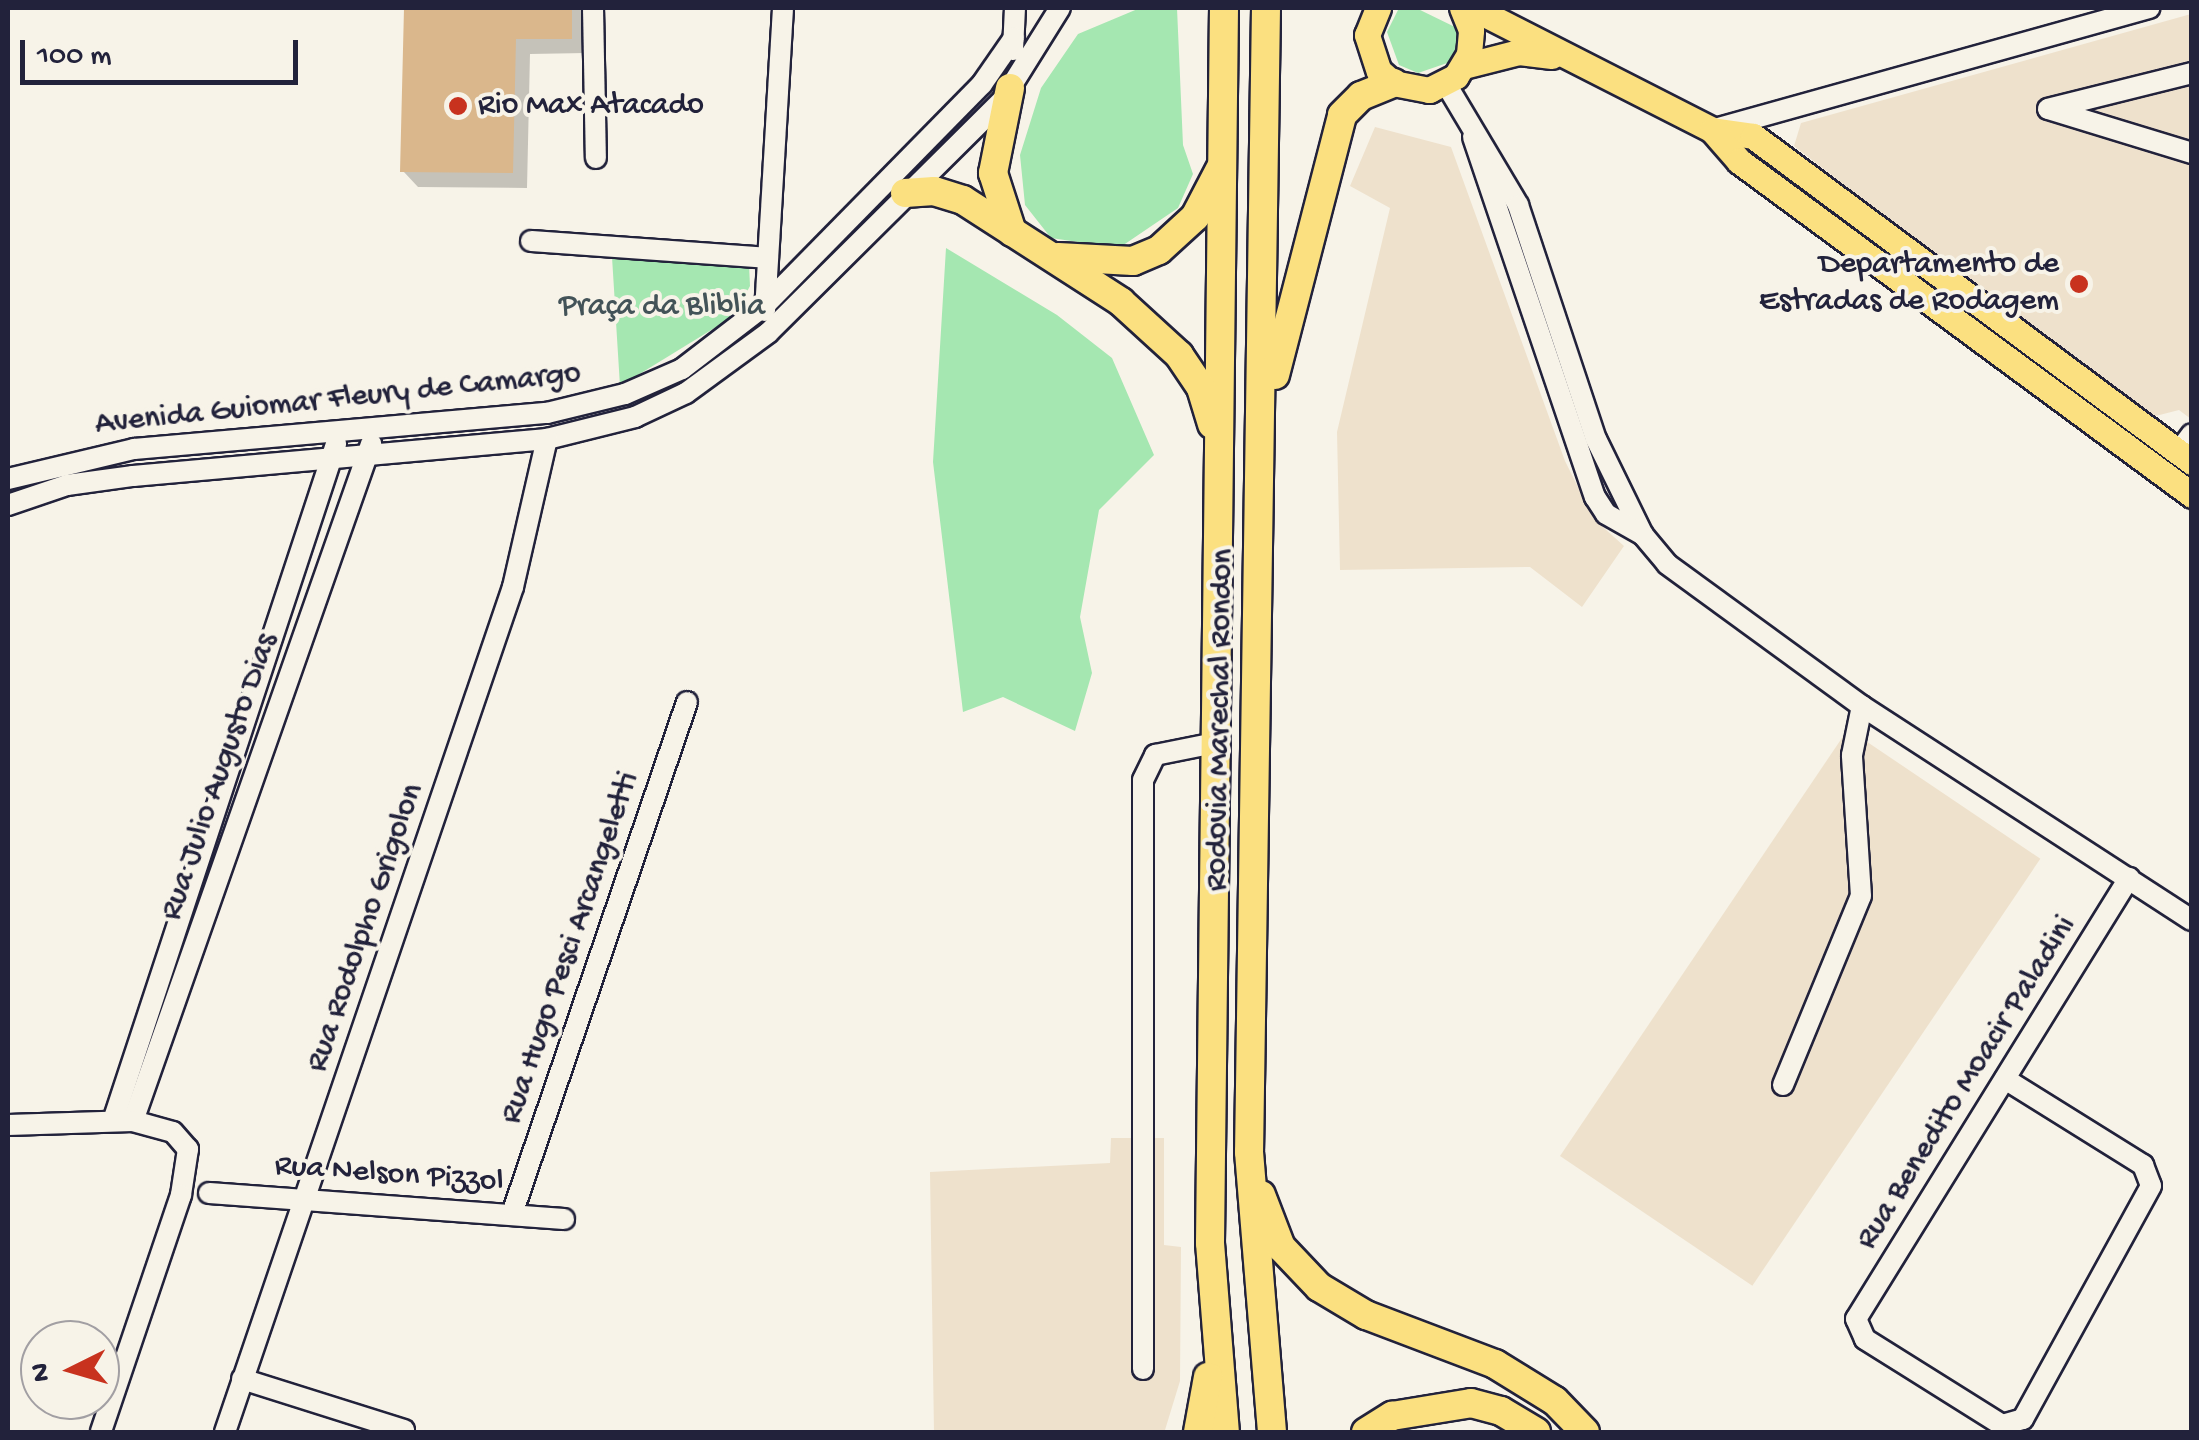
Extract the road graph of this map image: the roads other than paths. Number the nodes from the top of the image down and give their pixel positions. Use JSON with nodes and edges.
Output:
{"nodes":[{"id":1,"x":593,"y":8,"type":"edge"},
{"id":2,"x":783,"y":8,"type":"edge"},
{"id":3,"x":1015,"y":8,"type":"edge"},
{"id":4,"x":1060,"y":8,"type":"edge"},
{"id":5,"x":1224,"y":8,"type":"edge"},
{"id":6,"x":1266,"y":8,"type":"edge"},
{"id":7,"x":1362,"y":8,"type":"edge"},
{"id":8,"x":1378,"y":8,"type":"edge"},
{"id":9,"x":1462,"y":8,"type":"edge"},
{"id":10,"x":1473,"y":8,"type":"edge"},
{"id":11,"x":2150,"y":8,"type":"edge"},
{"id":12,"x":1368,"y":35,"type":"junction"},
{"id":13,"x":1014,"y":38,"type":"junction"},
{"id":14,"x":1576,"y":64,"type":"junction"},
{"id":15,"x":2192,"y":74,"type":"edge"},
{"id":16,"x":1455,"y":75,"type":"junction"},
{"id":17,"x":1393,"y":83,"type":"junction"},
{"id":18,"x":1009,"y":92,"type":"junction"},
{"id":19,"x":1712,"y":130,"type":"junction"},
{"id":20,"x":2192,"y":153,"type":"edge"},
{"id":21,"x":596,"y":158,"type":"dead end"},
{"id":22,"x":1222,"y":164,"type":"junction"},
{"id":23,"x":906,"y":193,"type":"junction"},
{"id":24,"x":1013,"y":234,"type":"junction"},
{"id":25,"x":530,"y":241,"type":"dead end"},
{"id":26,"x":1051,"y":256,"type":"junction"},
{"id":27,"x":766,"y":258,"type":"junction"},
{"id":28,"x":764,"y":306,"type":"junction"},
{"id":29,"x":768,"y":333,"type":"junction"},
{"id":30,"x":376,"y":428,"type":"junction"},
{"id":31,"x":338,"y":431,"type":"junction"},
{"id":32,"x":547,"y":439,"type":"junction"},
{"id":33,"x":1261,"y":440,"type":"junction"},
{"id":34,"x":1219,"y":446,"type":"junction"},
{"id":35,"x":2187,"y":449,"type":"edge"},
{"id":36,"x":368,"y":454,"type":"junction"},
{"id":37,"x":335,"y":456,"type":"junction"},
{"id":38,"x":8,"y":479,"type":"edge"},
{"id":39,"x":2192,"y":495,"type":"edge"},
{"id":40,"x":8,"y":505,"type":"edge"},
{"id":41,"x":687,"y":702,"type":"dead end"},
{"id":42,"x":1862,"y":706,"type":"junction"},
{"id":43,"x":1215,"y":743,"type":"junction"},
{"id":44,"x":2129,"y":878,"type":"junction"},
{"id":45,"x":2192,"y":920,"type":"edge"},
{"id":46,"x":2005,"y":1079,"type":"junction"},
{"id":47,"x":1784,"y":1085,"type":"dead end"},
{"id":48,"x":123,"y":1121,"type":"junction"},
{"id":49,"x":9,"y":1129,"type":"edge"},
{"id":50,"x":1250,"y":1152,"type":"junction"},
{"id":51,"x":209,"y":1193,"type":"dead end"},
{"id":52,"x":306,"y":1198,"type":"junction"},
{"id":53,"x":512,"y":1214,"type":"junction"},
{"id":54,"x":564,"y":1219,"type":"dead end"},
{"id":55,"x":1212,"y":1326,"type":"junction"},
{"id":56,"x":1144,"y":1369,"type":"dead end"},
{"id":57,"x":242,"y":1379,"type":"junction"},
{"id":58,"x":404,"y":1430,"type":"edge"},
{"id":59,"x":101,"y":1432,"type":"edge"},
{"id":60,"x":225,"y":1432,"type":"edge"},
{"id":61,"x":1198,"y":1432,"type":"edge"},
{"id":62,"x":1225,"y":1432,"type":"edge"},
{"id":63,"x":1272,"y":1432,"type":"edge"},
{"id":64,"x":1366,"y":1432,"type":"edge"},
{"id":65,"x":1536,"y":1432,"type":"edge"},
{"id":66,"x":1585,"y":1432,"type":"edge"}],
"edges":[{"from":1,"to":21,"type":"street"},
{"from":2,"to":27,"type":"street"},
{"from":3,"to":13,"type":"street"},
{"from":4,"to":18,"type":"street"},
{"from":5,"to":22,"type":"highway","name":"Rodovia Marechal Rondon"},
{"from":6,"to":33,"type":"highway","name":"Rodovia Marechal Rondon"},
{"from":7,"to":12,"type":"main road"},
{"from":8,"to":12,"type":"main road"},
{"from":9,"to":16,"type":"main road"},
{"from":10,"to":14,"type":"main road"},
{"from":11,"to":19,"type":"street"},
{"from":12,"to":17,"type":"main road"},
{"from":13,"to":18,"type":"street"},
{"from":13,"to":28,"type":"street","name":"Avenida Guiomar Fleury de Camargo"},
{"from":14,"to":16,"type":"main road"},
{"from":14,"to":19,"type":"main road"},
{"from":15,"to":20,"type":"street"},
{"from":16,"to":17,"type":"main road"},
{"from":16,"to":42,"type":"street"},
{"from":17,"to":33,"type":"highway"},
{"from":18,"to":23,"type":"street"},
{"from":18,"to":24,"type":"highway"},
{"from":19,"to":35,"type":"main road"},
{"from":19,"to":39,"type":"main road"},
{"from":22,"to":26,"type":"highway"},
{"from":22,"to":34,"type":"highway","name":"Rodovia Marechal Rondon"},
{"from":23,"to":24,"type":"highway"},
{"from":23,"to":29,"type":"street"},
{"from":24,"to":26,"type":"highway"},
{"from":25,"to":27,"type":"street"},
{"from":26,"to":34,"type":"highway"},
{"from":27,"to":28,"type":"street"},
{"from":28,"to":29,"type":"street"},
{"from":28,"to":30,"type":"street","name":"Avenida Guiomar Fleury de Camargo"},
{"from":29,"to":32,"type":"street"},
{"from":30,"to":31,"type":"street","name":"Avenida Guiomar Fleury de Camargo"},
{"from":30,"to":36,"type":"street","name":"Rua Julio Augusto Dias"},
{"from":31,"to":37,"type":"street","name":"Rua Julio Augusto Dias"},
{"from":31,"to":38,"type":"street","name":"Avenida Guiomar Fleury de Camargo"},
{"from":32,"to":36,"type":"street"},
{"from":32,"to":52,"type":"street","name":"Rua Rodolpho Grigolon"},
{"from":33,"to":50,"type":"highway","name":"Rodovia Marechal Rondon"},
{"from":34,"to":43,"type":"highway","name":"Rodovia Marechal Rondon"},
{"from":36,"to":37,"type":"street"},
{"from":36,"to":48,"type":"street","name":"Rua Julio Augusto Dias"},
{"from":37,"to":40,"type":"street"},
{"from":37,"to":48,"type":"street","name":"Rua Julio Augusto Dias"},
{"from":41,"to":53,"type":"street","name":"Rua Hugo Pesci Arcangeletti"},
{"from":42,"to":44,"type":"street"},
{"from":42,"to":47,"type":"street"},
{"from":43,"to":55,"type":"highway","name":"Rodovia Marechal Rondon"},
{"from":43,"to":56,"type":"street"},
{"from":44,"to":45,"type":"street"},
{"from":44,"to":46,"type":"street","name":"Rua Benedito Moacir Paladini"},
{"from":46,"to":46,"type":"street","name":"Rua Benedito Moacir Paladini"},
{"from":48,"to":49,"type":"street"},
{"from":48,"to":59,"type":"street"},
{"from":50,"to":63,"type":"highway","name":"Rodovia Marechal Rondon"},
{"from":50,"to":66,"type":"highway"},
{"from":51,"to":52,"type":"street","name":"Rua Nelson Pizzol"},
{"from":52,"to":53,"type":"street","name":"Rua Nelson Pizzol"},
{"from":52,"to":57,"type":"street","name":"Rua Rodolpho Grigolon"},
{"from":53,"to":54,"type":"street","name":"Rua Nelson Pizzol"},
{"from":55,"to":61,"type":"highway"},
{"from":55,"to":62,"type":"highway","name":"Rodovia Marechal Rondon"},
{"from":57,"to":58,"type":"street"},
{"from":57,"to":60,"type":"street","name":"Rua Rodolpho Grigolon"},
{"from":64,"to":65,"type":"highway"}]}
